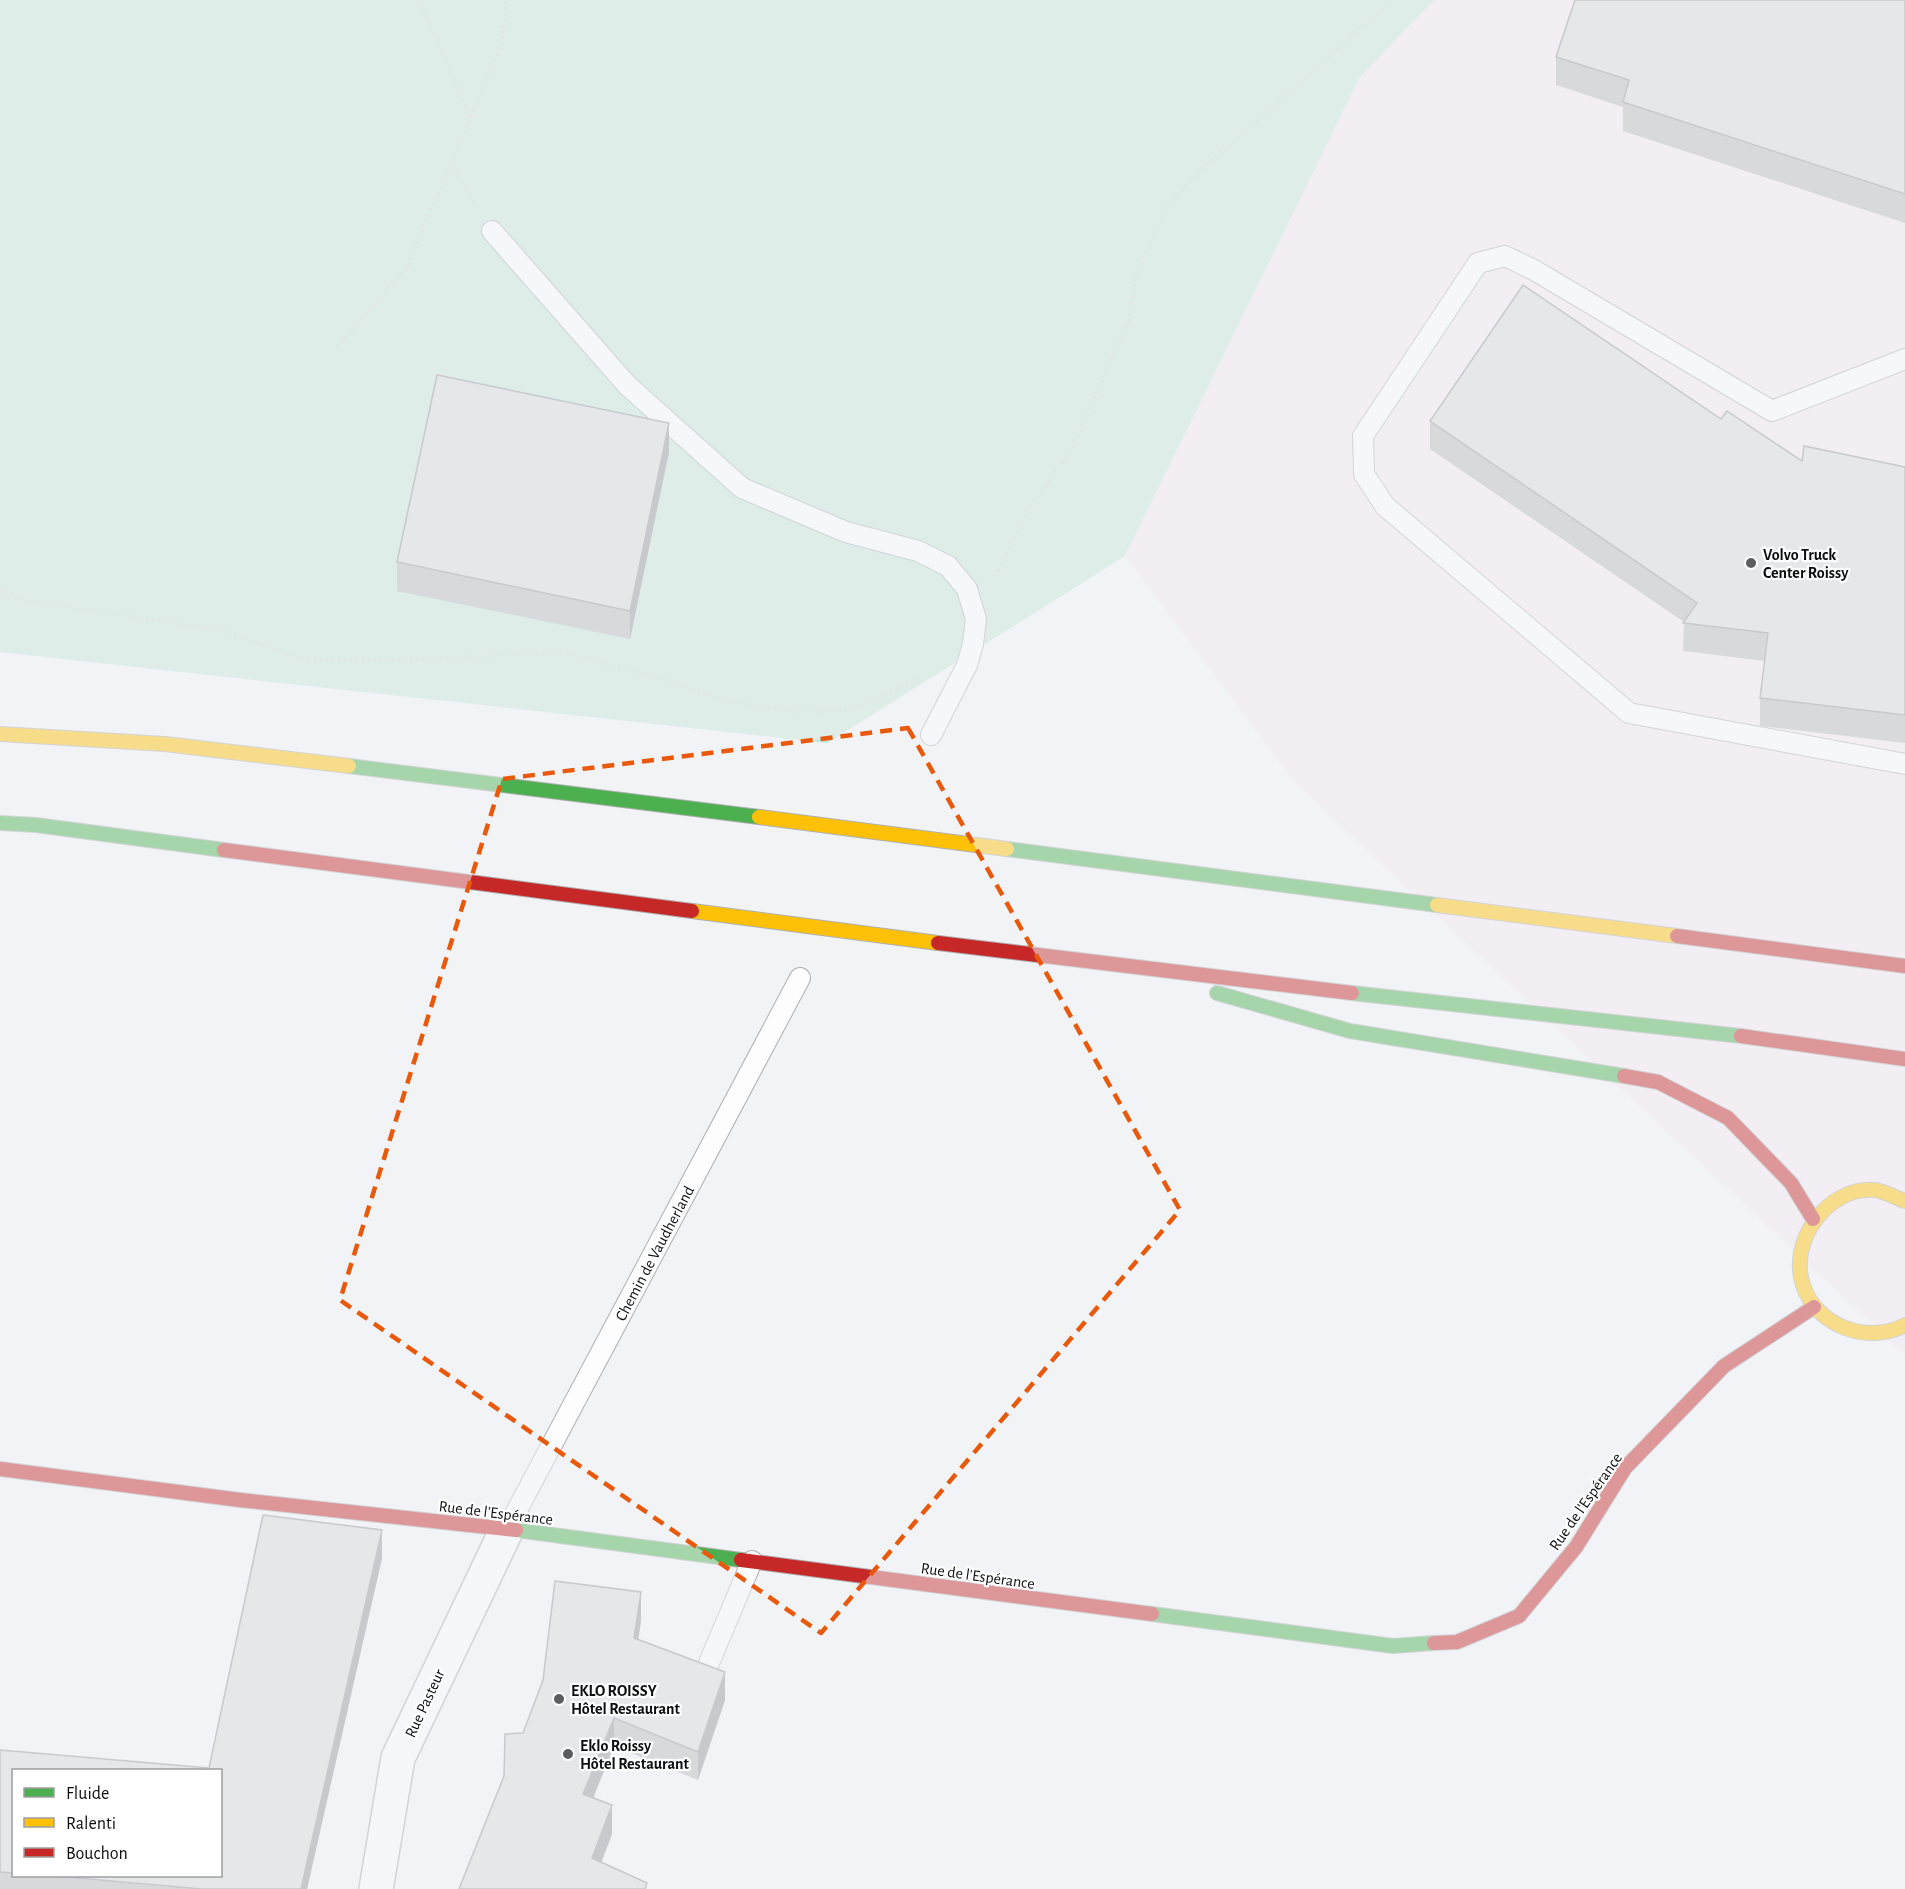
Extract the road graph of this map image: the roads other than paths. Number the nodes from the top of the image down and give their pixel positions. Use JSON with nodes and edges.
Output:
{"nodes":[{"id":1,"x":492,"y":231,"type":"road end"},
{"id":2,"x":1905,"y":359,"type":"edge"},
{"id":3,"x":0,"y":734,"type":"edge"},
{"id":4,"x":931,"y":735,"type":"dead end"},
{"id":5,"x":1905,"y":764,"type":"edge"},
{"id":6,"x":0,"y":823,"type":"edge"},
{"id":7,"x":1905,"y":966,"type":"edge"},
{"id":8,"x":1123,"y":967,"type":"junction"},
{"id":9,"x":801,"y":978,"type":"dead end"},
{"id":10,"x":1905,"y":1059,"type":"edge"},
{"id":11,"x":1905,"y":1201,"type":"edge"},
{"id":12,"x":1813,"y":1219,"type":"junction"},
{"id":13,"x":1814,"y":1307,"type":"junction"},
{"id":14,"x":1905,"y":1324,"type":"edge"},
{"id":15,"x":0,"y":1469,"type":"edge"},
{"id":16,"x":507,"y":1529,"type":"junction"},
{"id":17,"x":752,"y":1561,"type":"junction"},
{"id":18,"x":706,"y":1670,"type":"edge"},
{"id":19,"x":376,"y":1889,"type":"edge"}],
"edges":[{"from":1,"to":4,"type":"lane"},
{"from":2,"to":5,"type":"lane"},
{"from":3,"to":7,"type":"main road"},
{"from":6,"to":8,"type":"main road"},
{"from":8,"to":10,"type":"main road"},
{"from":8,"to":12,"type":"main road"},
{"from":9,"to":16,"type":"lane","name":"Chemin de Vaudherland"},
{"from":11,"to":12,"type":"main road"},
{"from":12,"to":13,"type":"main road"},
{"from":13,"to":14,"type":"main road"},
{"from":13,"to":17,"type":"main road","name":"Rue de l'Espérance"},
{"from":15,"to":16,"type":"main road","name":"Rue de l'Espérance"},
{"from":16,"to":17,"type":"main road","name":"Rue de l'Espérance"},
{"from":16,"to":19,"type":"street","name":"Rue Pasteur"},
{"from":17,"to":18,"type":"lane"}]}
